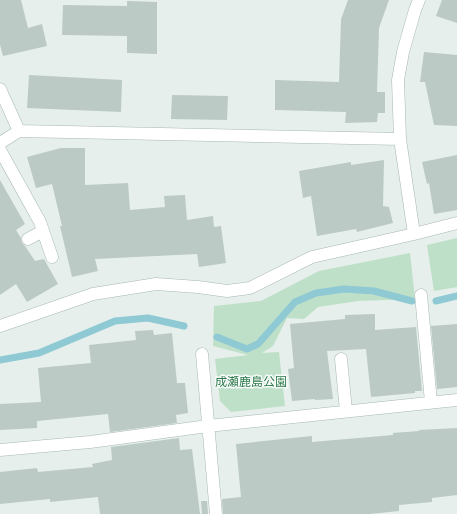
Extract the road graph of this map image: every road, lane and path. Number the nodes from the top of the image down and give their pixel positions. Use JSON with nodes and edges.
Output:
{"nodes":[{"id":1,"x":419,"y":0,"type":"edge"},
{"id":2,"x":0,"y":89,"type":"edge"},
{"id":3,"x":18,"y":131,"type":"junction"},
{"id":4,"x":400,"y":139,"type":"junction"},
{"id":5,"x":0,"y":143,"type":"edge"},
{"id":6,"x":0,"y":150,"type":"edge"},
{"id":7,"x":457,"y":223,"type":"edge"},
{"id":8,"x":43,"y":231,"type":"junction"},
{"id":9,"x":414,"y":234,"type":"junction"},
{"id":10,"x":28,"y":239,"type":"dead end"},
{"id":11,"x":52,"y":257,"type":"dead end"},
{"id":12,"x":421,"y":295,"type":"dead end"},
{"id":13,"x":0,"y":326,"type":"edge"},
{"id":14,"x":202,"y":354,"type":"dead end"},
{"id":15,"x":341,"y":359,"type":"dead end"},
{"id":16,"x":457,"y":400,"type":"edge"},
{"id":17,"x":431,"y":402,"type":"junction"},
{"id":18,"x":346,"y":411,"type":"junction"},
{"id":19,"x":208,"y":426,"type":"junction"},
{"id":20,"x":0,"y":450,"type":"edge"},
{"id":21,"x":216,"y":514,"type":"edge"}],
"edges":[{"from":1,"to":4,"type":"street"},
{"from":2,"to":3,"type":"street"},
{"from":3,"to":4,"type":"street"},
{"from":3,"to":5,"type":"street"},
{"from":4,"to":9,"type":"street"},
{"from":6,"to":8,"type":"street"},
{"from":7,"to":9,"type":"street"},
{"from":8,"to":10,"type":"street"},
{"from":8,"to":11,"type":"street"},
{"from":9,"to":13,"type":"street"},
{"from":12,"to":17,"type":"street"},
{"from":14,"to":19,"type":"street"},
{"from":15,"to":18,"type":"street"},
{"from":16,"to":17,"type":"street"},
{"from":17,"to":18,"type":"street"},
{"from":18,"to":19,"type":"street"},
{"from":19,"to":20,"type":"street"},
{"from":19,"to":21,"type":"street"}]}
